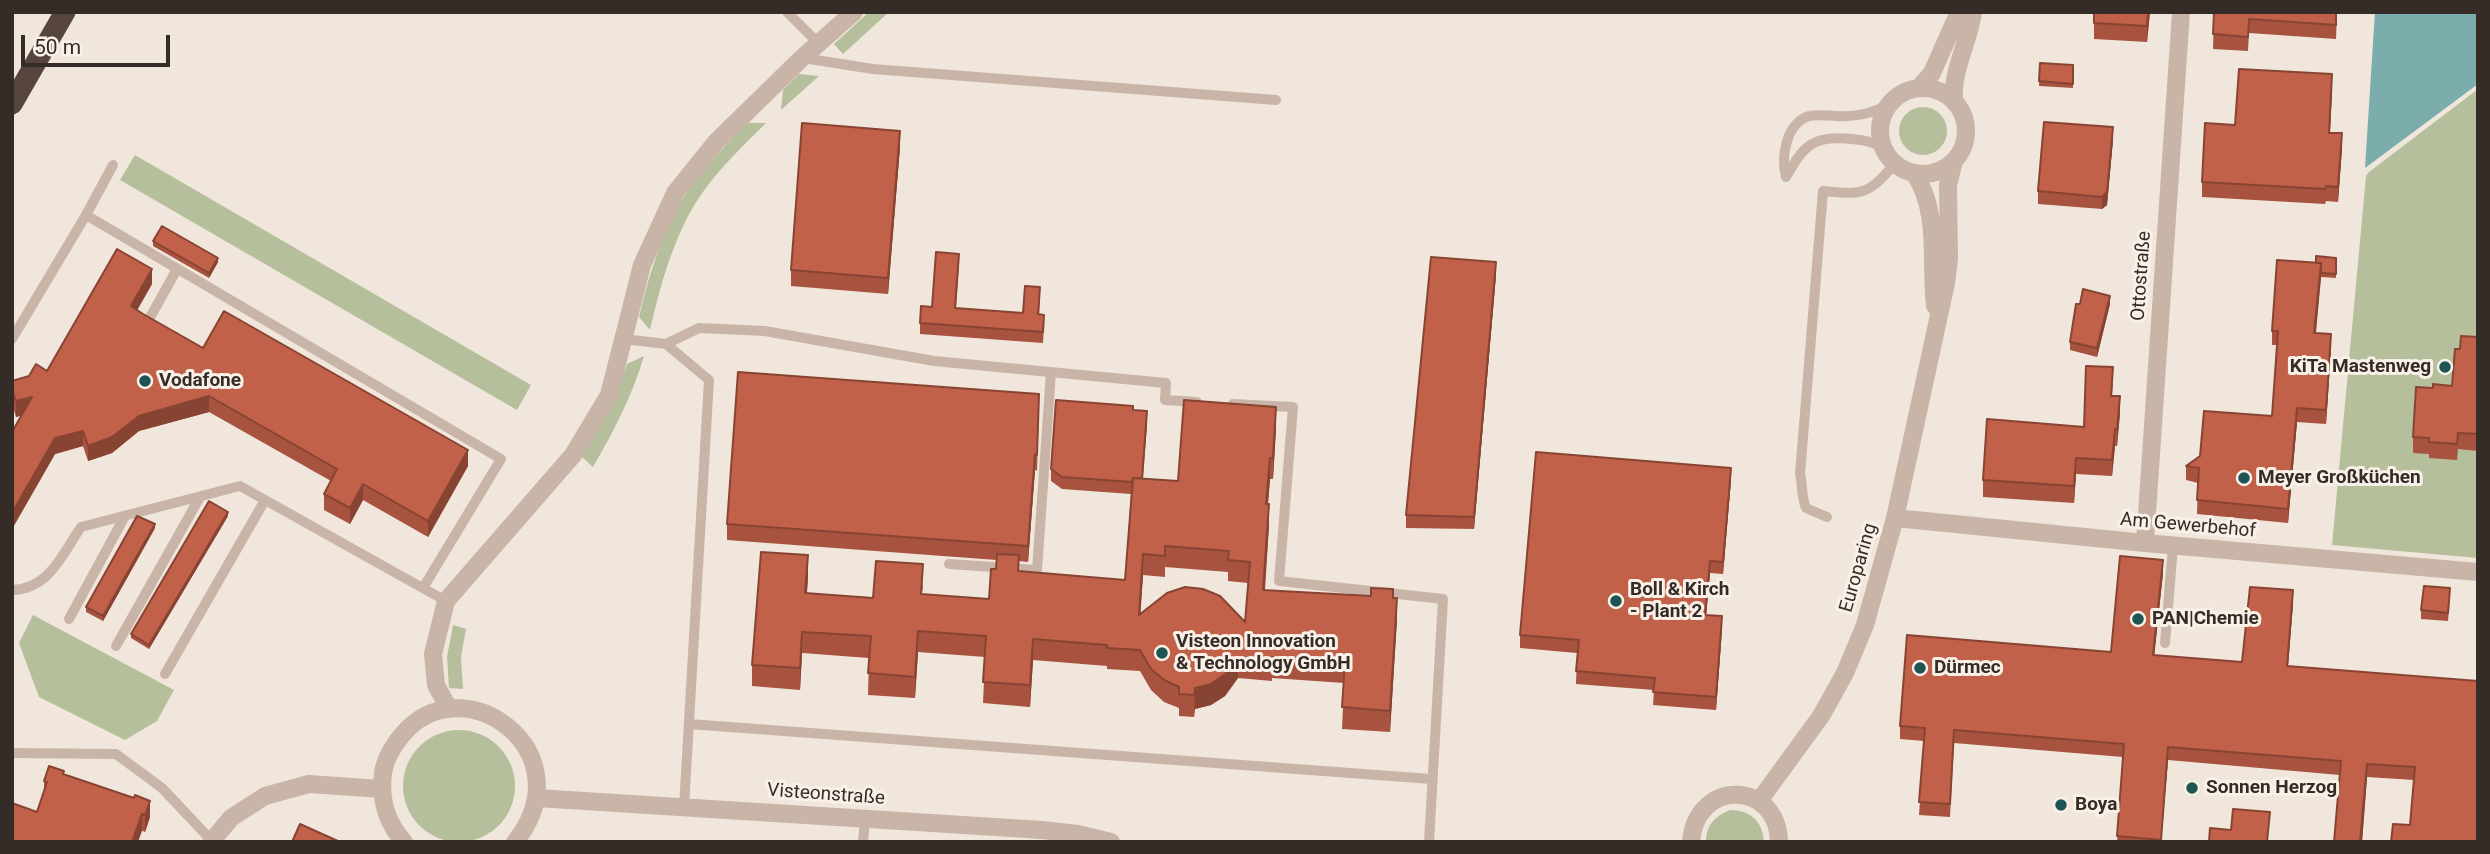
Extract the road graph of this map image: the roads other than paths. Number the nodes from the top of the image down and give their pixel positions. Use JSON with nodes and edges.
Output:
{"nodes":[{"id":1,"x":65,"y":12,"type":"edge"},
{"id":2,"x":787,"y":12,"type":"edge"},
{"id":3,"x":854,"y":12,"type":"edge"},
{"id":4,"x":1959,"y":12,"type":"edge"},
{"id":5,"x":1973,"y":12,"type":"edge"},
{"id":6,"x":2181,"y":12,"type":"edge"},
{"id":7,"x":818,"y":43,"type":"junction"},
{"id":8,"x":802,"y":58,"type":"junction"},
{"id":9,"x":1919,"y":88,"type":"junction"},
{"id":10,"x":1954,"y":99,"type":"junction"},
{"id":11,"x":1276,"y":100,"type":"dead end"},
{"id":12,"x":12,"y":104,"type":"edge"},
{"id":13,"x":1889,"y":104,"type":"junction"},
{"id":14,"x":1884,"y":148,"type":"junction"},
{"id":15,"x":1954,"y":161,"type":"junction"},
{"id":16,"x":1895,"y":163,"type":"junction"},
{"id":17,"x":113,"y":165,"type":"dead end"},
{"id":18,"x":1914,"y":173,"type":"junction"},
{"id":19,"x":86,"y":215,"type":"junction"},
{"id":20,"x":177,"y":268,"type":"junction"},
{"id":21,"x":1936,"y":320,"type":"junction"},
{"id":22,"x":147,"y":323,"type":"edge"},
{"id":23,"x":624,"y":339,"type":"junction"},
{"id":24,"x":12,"y":340,"type":"edge"},
{"id":25,"x":666,"y":344,"type":"junction"},
{"id":26,"x":1051,"y":372,"type":"junction"},
{"id":27,"x":1203,"y":402,"type":"edge"},
{"id":28,"x":1216,"y":403,"type":"edge"},
{"id":29,"x":200,"y":497,"type":"junction"},
{"id":30,"x":265,"y":500,"type":"junction"},
{"id":31,"x":125,"y":516,"type":"junction"},
{"id":32,"x":1827,"y":517,"type":"dead end"},
{"id":33,"x":1895,"y":518,"type":"junction"},
{"id":34,"x":2145,"y":543,"type":"junction"},
{"id":35,"x":2173,"y":546,"type":"junction"},
{"id":36,"x":949,"y":564,"type":"dead end"},
{"id":37,"x":2478,"y":572,"type":"edge"},
{"id":38,"x":423,"y":588,"type":"junction"},
{"id":39,"x":12,"y":590,"type":"edge"},
{"id":40,"x":446,"y":601,"type":"junction"},
{"id":41,"x":69,"y":619,"type":"dead end"},
{"id":42,"x":2165,"y":643,"type":"dead end"},
{"id":43,"x":116,"y":646,"type":"dead end"},
{"id":44,"x":165,"y":674,"type":"dead end"},
{"id":45,"x":449,"y":709,"type":"junction"},
{"id":46,"x":689,"y":724,"type":"junction"},
{"id":47,"x":12,"y":752,"type":"edge"},
{"id":48,"x":1432,"y":779,"type":"junction"},
{"id":49,"x":381,"y":789,"type":"junction"},
{"id":50,"x":537,"y":798,"type":"junction"},
{"id":51,"x":1759,"y":801,"type":"junction"},
{"id":52,"x":684,"y":807,"type":"junction"},
{"id":53,"x":865,"y":819,"type":"junction"},
{"id":54,"x":211,"y":841,"type":"edge"},
{"id":55,"x":1688,"y":841,"type":"edge"},
{"id":56,"x":404,"y":842,"type":"edge"},
{"id":57,"x":515,"y":842,"type":"edge"},
{"id":58,"x":863,"y":842,"type":"edge"},
{"id":59,"x":1111,"y":842,"type":"edge"},
{"id":60,"x":1429,"y":842,"type":"edge"},
{"id":61,"x":1779,"y":842,"type":"edge"}],
"edges":[{"from":1,"to":12,"type":"highway"},
{"from":2,"to":7,"type":"lane"},
{"from":3,"to":7,"type":"street"},
{"from":4,"to":9,"type":"street"},
{"from":5,"to":10,"type":"street"},
{"from":6,"to":34,"type":"street","name":"Ottostraße"},
{"from":7,"to":8,"type":"street"},
{"from":8,"to":11,"type":"lane"},
{"from":8,"to":23,"type":"street"},
{"from":9,"to":10,"type":"street"},
{"from":9,"to":13,"type":"street"},
{"from":10,"to":15,"type":"street","name":"Europaring"},
{"from":13,"to":14,"type":"street"},
{"from":13,"to":14,"type":"lane"},
{"from":14,"to":16,"type":"street"},
{"from":15,"to":18,"type":"street"},
{"from":15,"to":21,"type":"street","name":"Europaring"},
{"from":16,"to":18,"type":"street"},
{"from":16,"to":32,"type":"lane"},
{"from":17,"to":19,"type":"lane"},
{"from":18,"to":21,"type":"street","name":"Europaring"},
{"from":19,"to":20,"type":"lane"},
{"from":19,"to":24,"type":"lane"},
{"from":20,"to":22,"type":"lane"},
{"from":20,"to":38,"type":"lane"},
{"from":21,"to":33,"type":"street","name":"Europaring"},
{"from":23,"to":25,"type":"lane"},
{"from":23,"to":40,"type":"street"},
{"from":25,"to":26,"type":"lane"},
{"from":25,"to":46,"type":"lane"},
{"from":26,"to":27,"type":"lane"},
{"from":26,"to":36,"type":"lane"},
{"from":28,"to":48,"type":"lane"},
{"from":29,"to":30,"type":"lane"},
{"from":29,"to":31,"type":"lane"},
{"from":29,"to":43,"type":"lane"},
{"from":30,"to":38,"type":"lane"},
{"from":30,"to":44,"type":"lane"},
{"from":31,"to":39,"type":"lane"},
{"from":31,"to":41,"type":"lane"},
{"from":33,"to":34,"type":"street","name":"Am Gewerbehof"},
{"from":33,"to":51,"type":"street","name":"Europaring"},
{"from":34,"to":35,"type":"street","name":"Am Gewerbehof"},
{"from":35,"to":37,"type":"street","name":"Am Gewerbehof"},
{"from":35,"to":42,"type":"lane"},
{"from":38,"to":40,"type":"lane"},
{"from":40,"to":45,"type":"street"},
{"from":45,"to":49,"type":"street"},
{"from":45,"to":50,"type":"street"},
{"from":46,"to":48,"type":"lane"},
{"from":46,"to":52,"type":"lane"},
{"from":47,"to":54,"type":"lane"},
{"from":48,"to":60,"type":"lane"},
{"from":49,"to":54,"type":"street"},
{"from":49,"to":56,"type":"street"},
{"from":50,"to":52,"type":"street","name":"Visteonstraße"},
{"from":50,"to":57,"type":"street"},
{"from":51,"to":55,"type":"street"},
{"from":51,"to":61,"type":"street"},
{"from":52,"to":53,"type":"street","name":"Visteonstraße"},
{"from":53,"to":58,"type":"lane"},
{"from":53,"to":59,"type":"street","name":"Visteonstraße"}]}
